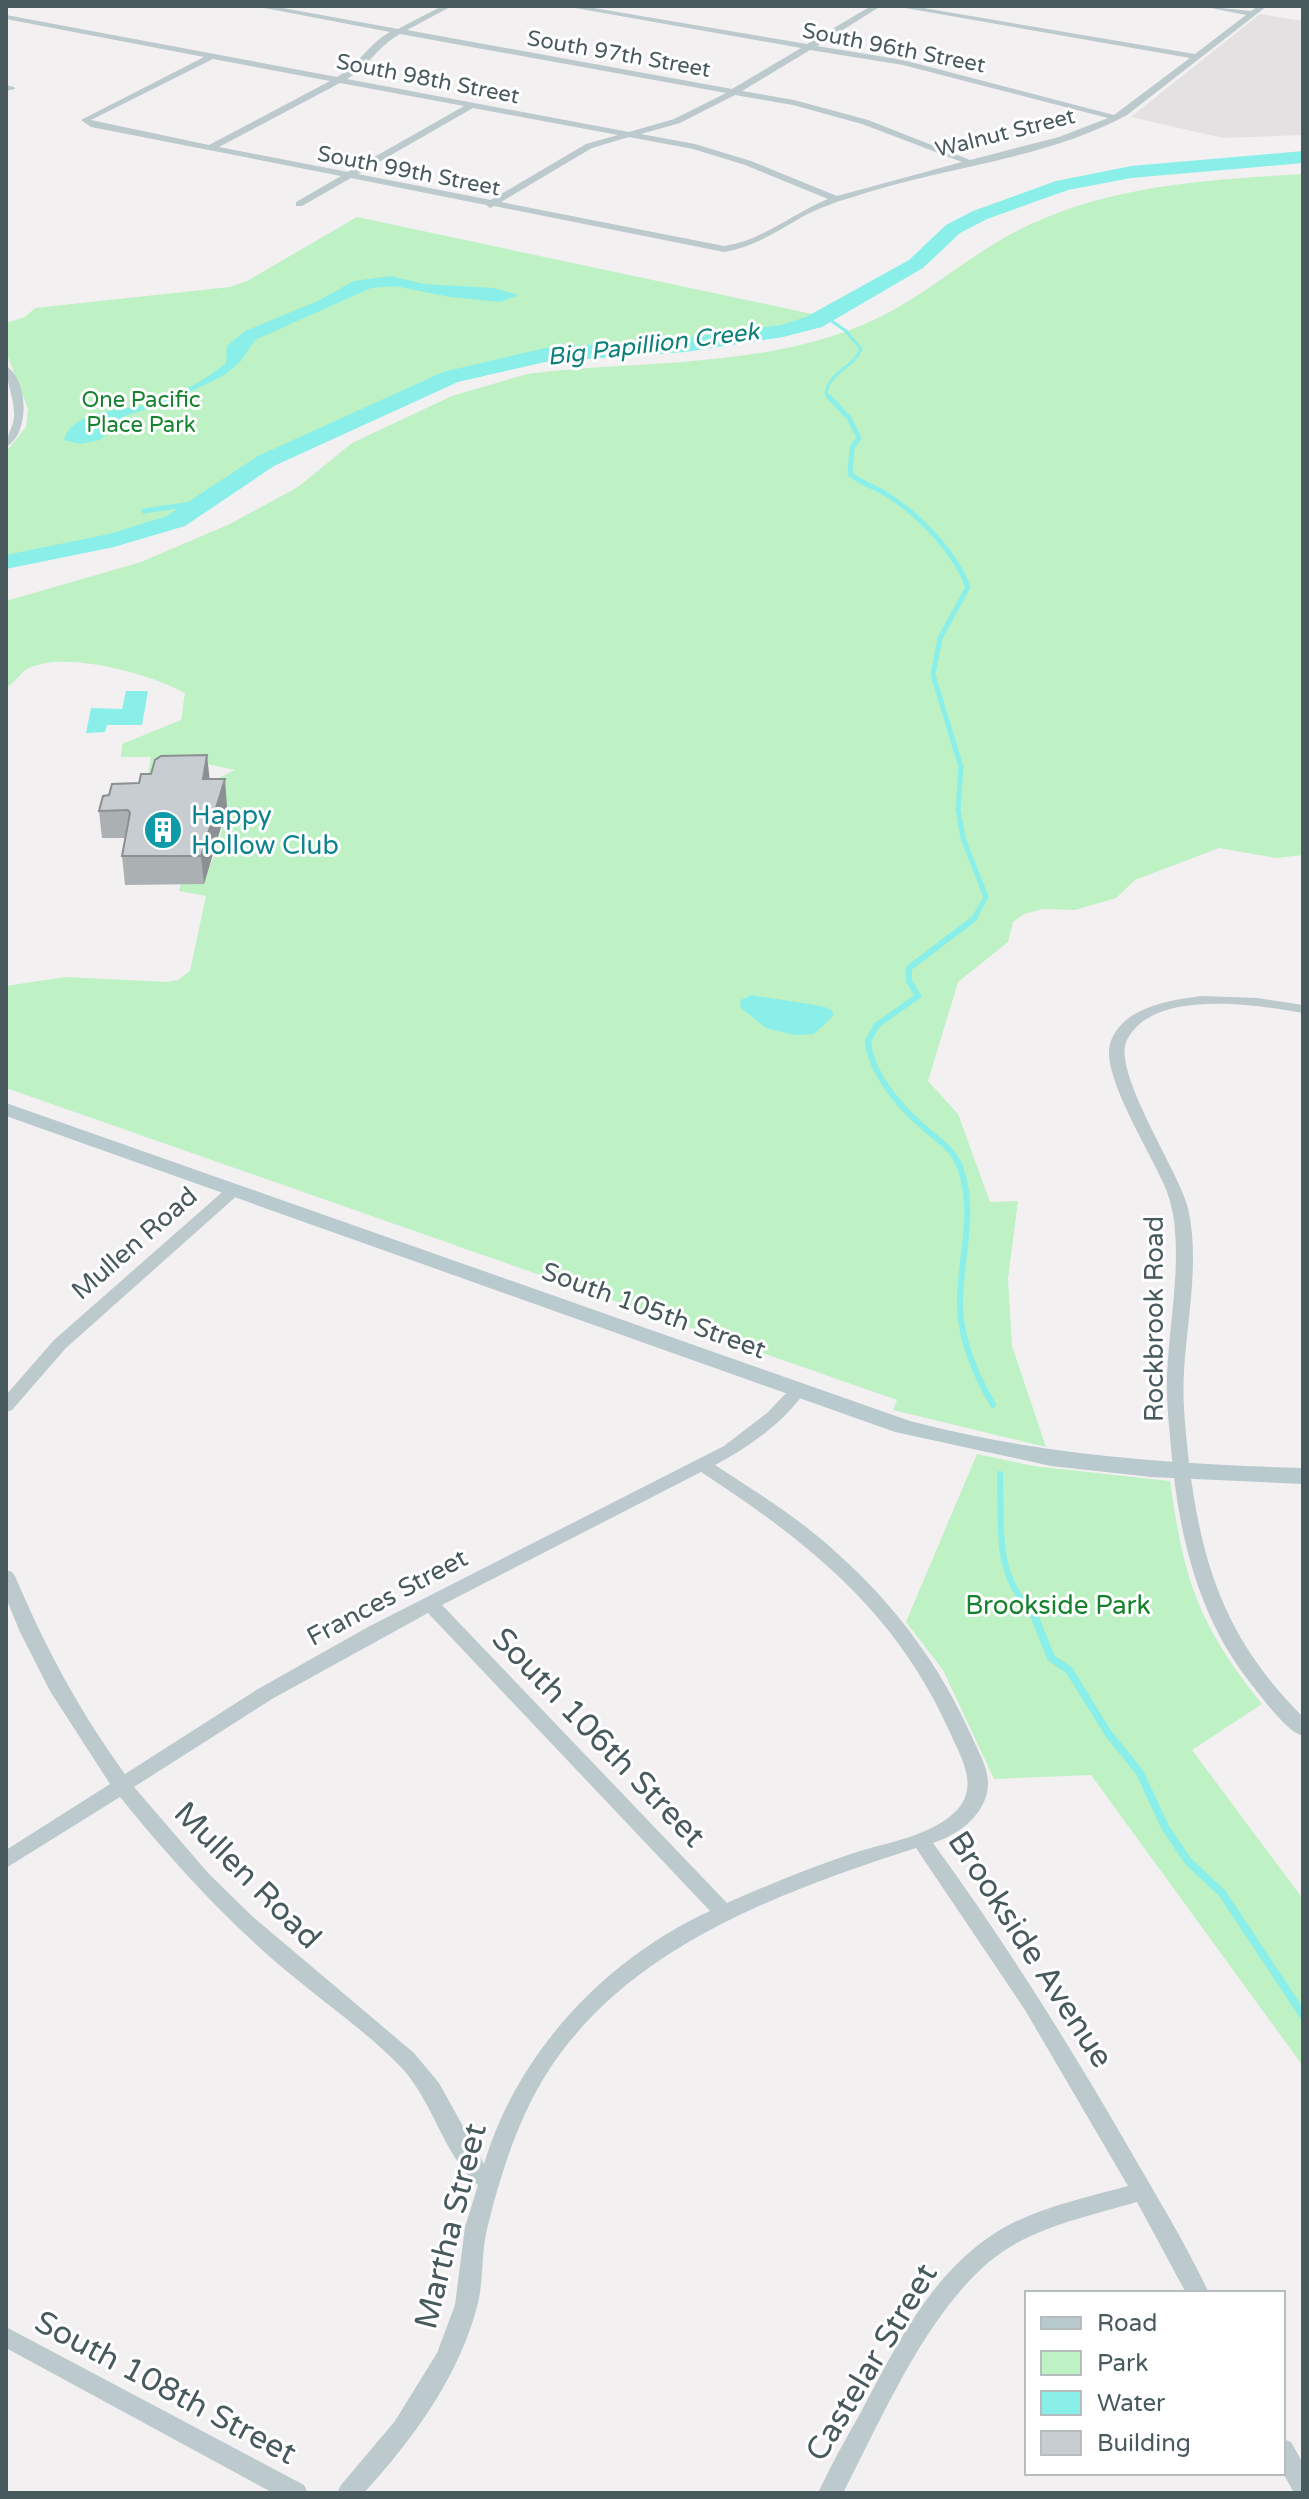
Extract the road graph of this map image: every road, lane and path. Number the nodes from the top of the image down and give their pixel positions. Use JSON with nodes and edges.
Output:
{"nodes":[{"id":1,"x":258,"y":6,"type":"edge"},
{"id":2,"x":448,"y":6,"type":"edge"},
{"id":3,"x":568,"y":6,"type":"edge"},
{"id":4,"x":877,"y":6,"type":"edge"},
{"id":5,"x":898,"y":6,"type":"edge"},
{"id":6,"x":1205,"y":6,"type":"edge"},
{"id":7,"x":1263,"y":6,"type":"edge"},
{"id":8,"x":1253,"y":14,"type":"junction"},
{"id":9,"x":6,"y":17,"type":"edge"},
{"id":10,"x":399,"y":31,"type":"junction"},
{"id":11,"x":804,"y":48,"type":"junction"},
{"id":12,"x":212,"y":56,"type":"junction"},
{"id":13,"x":1197,"y":57,"type":"junction"},
{"id":14,"x":339,"y":80,"type":"junction"},
{"id":15,"x":734,"y":92,"type":"junction"},
{"id":16,"x":472,"y":105,"type":"junction"},
{"id":17,"x":1117,"y":118,"type":"junction"},
{"id":18,"x":626,"y":134,"type":"junction"},
{"id":19,"x":210,"y":148,"type":"junction"},
{"id":20,"x":967,"y":161,"type":"junction"},
{"id":21,"x":347,"y":176,"type":"junction"},
{"id":22,"x":836,"y":199,"type":"junction"},
{"id":23,"x":299,"y":204,"type":"dead end"},
{"id":24,"x":490,"y":205,"type":"junction"},
{"id":25,"x":733,"y":249,"type":"joint"},
{"id":26,"x":6,"y":369,"type":"edge"},
{"id":27,"x":6,"y":444,"type":"edge"},
{"id":28,"x":1303,"y":1009,"type":"edge"},
{"id":29,"x":6,"y":1109,"type":"edge"},
{"id":30,"x":234,"y":1190,"type":"junction"},
{"id":31,"x":797,"y":1392,"type":"junction"},
{"id":32,"x":6,"y":1406,"type":"edge"},
{"id":33,"x":703,"y":1465,"type":"junction"},
{"id":34,"x":1181,"y":1473,"type":"junction"},
{"id":35,"x":1303,"y":1476,"type":"edge"},
{"id":36,"x":6,"y":1576,"type":"edge"},
{"id":37,"x":430,"y":1604,"type":"junction"},
{"id":38,"x":1303,"y":1729,"type":"edge"},
{"id":39,"x":121,"y":1786,"type":"junction"},
{"id":40,"x":920,"y":1839,"type":"junction"},
{"id":41,"x":6,"y":1860,"type":"edge"},
{"id":42,"x":724,"y":1913,"type":"junction"},
{"id":43,"x":490,"y":2182,"type":"junction"},
{"id":44,"x":1143,"y":2191,"type":"junction"},
{"id":45,"x":1197,"y":2291,"type":"edge"},
{"id":46,"x":6,"y":2337,"type":"edge"},
{"id":47,"x":1285,"y":2454,"type":"edge"},
{"id":48,"x":1303,"y":2486,"type":"edge"},
{"id":49,"x":296,"y":2493,"type":"edge"},
{"id":50,"x":349,"y":2493,"type":"edge"},
{"id":51,"x":830,"y":2493,"type":"edge"}],
"edges":[{"from":1,"to":10,"type":"street","name":"South 97th Street"},
{"from":2,"to":10,"type":"street"},
{"from":3,"to":11,"type":"street","name":"South 96th Street"},
{"from":4,"to":11,"type":"street"},
{"from":5,"to":13,"type":"street"},
{"from":6,"to":8,"type":"street"},
{"from":7,"to":8,"type":"street","name":"Walnut Street"},
{"from":8,"to":13,"type":"street","name":"Walnut Street"},
{"from":9,"to":12,"type":"street","name":"South 98th Street"},
{"from":10,"to":14,"type":"street"},
{"from":10,"to":15,"type":"street","name":"South 97th Street"},
{"from":11,"to":15,"type":"street"},
{"from":11,"to":17,"type":"street","name":"South 96th Street"},
{"from":12,"to":14,"type":"street","name":"South 98th Street"},
{"from":12,"to":19,"type":"street","name":"South 99th Street"},
{"from":13,"to":17,"type":"street","name":"Walnut Street"},
{"from":14,"to":16,"type":"street","name":"South 98th Street"},
{"from":14,"to":19,"type":"street"},
{"from":15,"to":18,"type":"street"},
{"from":15,"to":20,"type":"street","name":"South 97th Street"},
{"from":16,"to":18,"type":"street","name":"South 98th Street"},
{"from":16,"to":21,"type":"street"},
{"from":17,"to":20,"type":"street","name":"Walnut Street"},
{"from":18,"to":22,"type":"street","name":"South 98th Street"},
{"from":18,"to":24,"type":"street"},
{"from":19,"to":21,"type":"street","name":"South 99th Street"},
{"from":20,"to":22,"type":"street","name":"Walnut Street"},
{"from":21,"to":23,"type":"street"},
{"from":21,"to":24,"type":"street","name":"South 99th Street"},
{"from":22,"to":25,"type":"street","name":"Walnut Street"},
{"from":24,"to":25,"type":"street","name":"South 99th Street"},
{"from":26,"to":27,"type":"street"},
{"from":28,"to":34,"type":"street","name":"Rockbrook Road"},
{"from":29,"to":30,"type":"street","name":"South 105th Street"},
{"from":30,"to":31,"type":"street","name":"South 105th Street"},
{"from":30,"to":32,"type":"street","name":"Mullen Road"},
{"from":31,"to":33,"type":"street","name":"Frances Street"},
{"from":31,"to":34,"type":"street","name":"South 105th Street"},
{"from":33,"to":37,"type":"street","name":"Frances Street"},
{"from":33,"to":40,"type":"street","name":"Brookside Avenue"},
{"from":34,"to":35,"type":"street","name":"South 105th Street"},
{"from":34,"to":38,"type":"street"},
{"from":36,"to":39,"type":"street","name":"Mullen Road"},
{"from":37,"to":39,"type":"street","name":"Frances Street"},
{"from":37,"to":42,"type":"street","name":"South 106th Street"},
{"from":39,"to":41,"type":"street","name":"Frances Street"},
{"from":39,"to":43,"type":"street","name":"Mullen Road"},
{"from":40,"to":42,"type":"street","name":"Martha Street"},
{"from":40,"to":44,"type":"street","name":"Brookside Avenue"},
{"from":42,"to":43,"type":"street","name":"Martha Street"},
{"from":43,"to":50,"type":"street","name":"Martha Street"},
{"from":44,"to":45,"type":"street","name":"Brookside Avenue"},
{"from":44,"to":51,"type":"street","name":"Castelar Street"},
{"from":46,"to":49,"type":"street","name":"South 108th Street"},
{"from":47,"to":48,"type":"street"}]}
